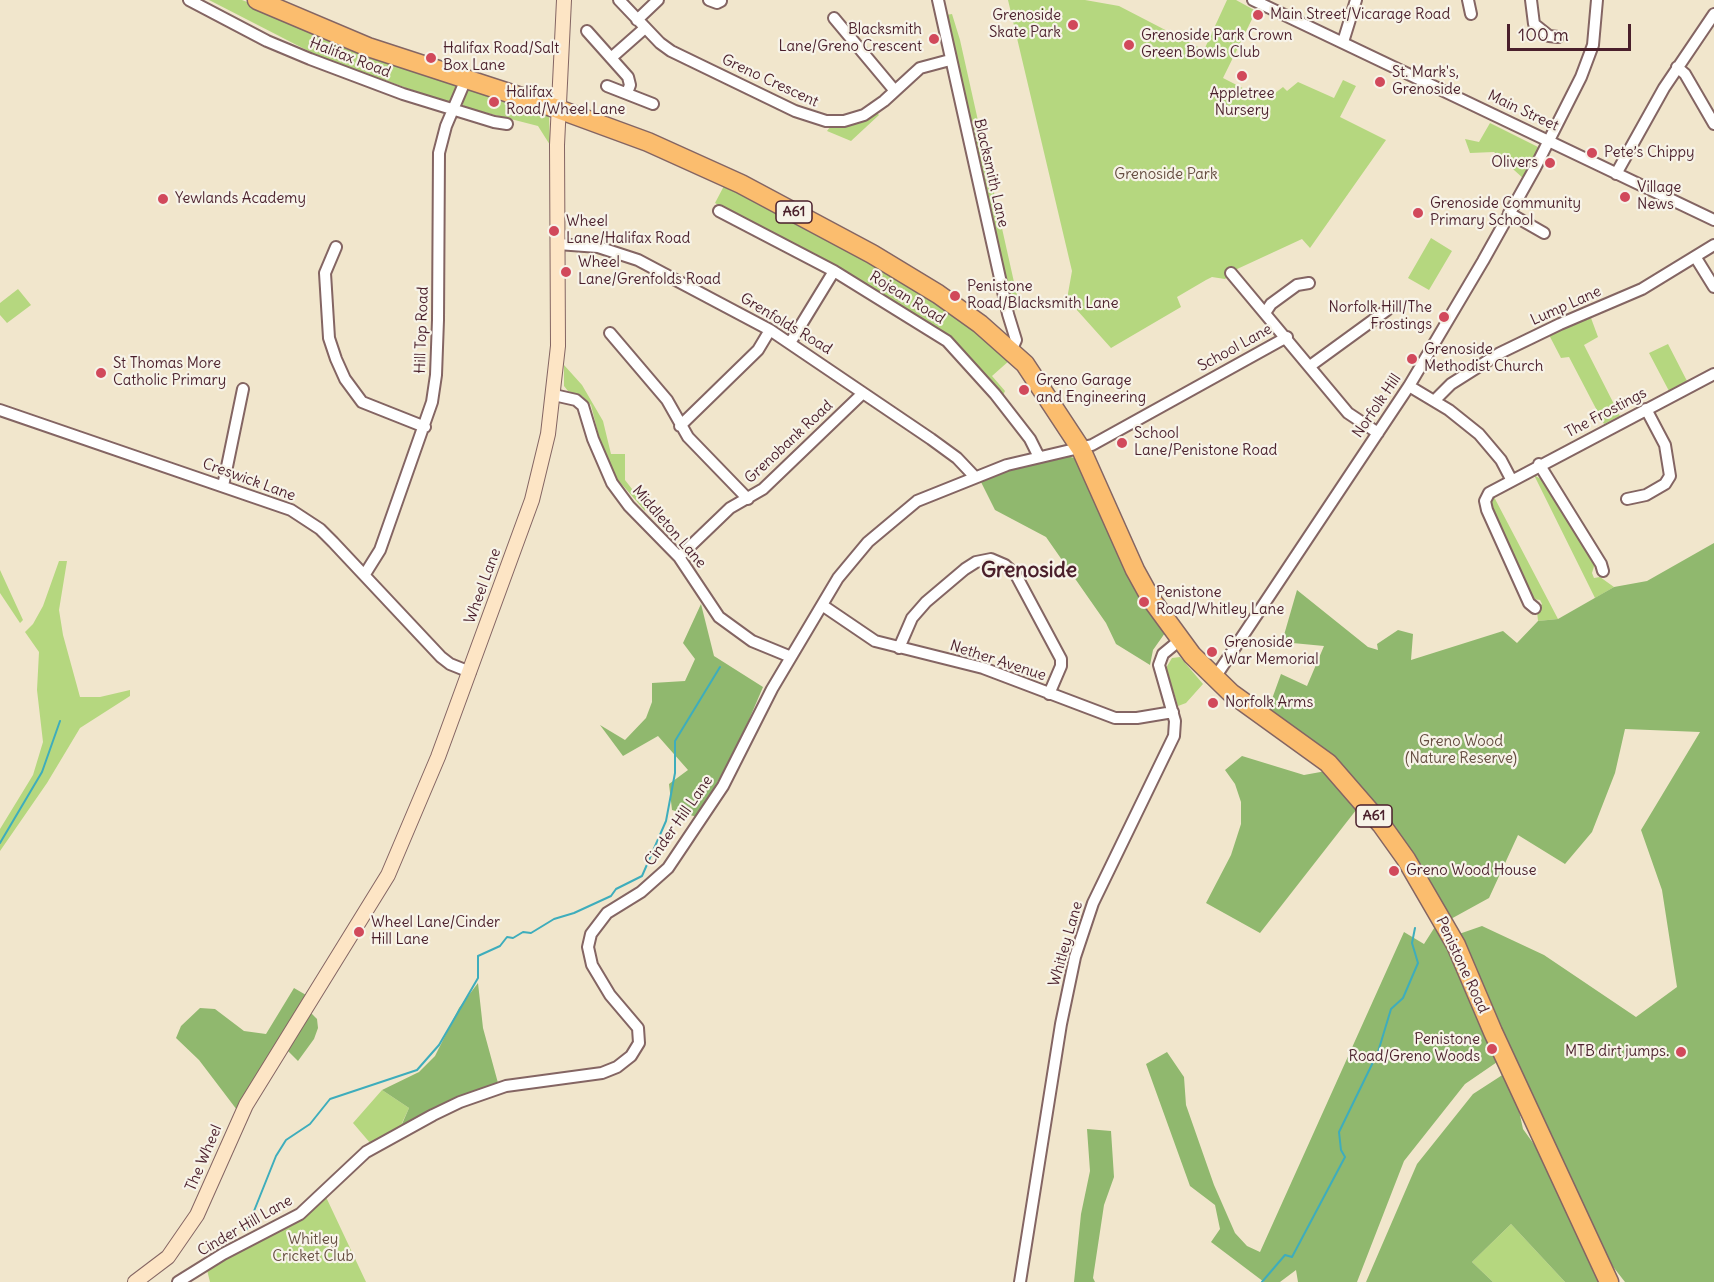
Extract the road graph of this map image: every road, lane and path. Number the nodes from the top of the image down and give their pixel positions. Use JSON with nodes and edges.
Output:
{"nodes":[{"id":1,"x":189,"y":0,"type":"edge"},
{"id":2,"x":257,"y":0,"type":"edge"},
{"id":3,"x":564,"y":0,"type":"edge"},
{"id":4,"x":619,"y":0,"type":"edge"},
{"id":5,"x":658,"y":0,"type":"edge"},
{"id":6,"x":709,"y":0,"type":"edge"},
{"id":7,"x":938,"y":0,"type":"edge"},
{"id":8,"x":1255,"y":0,"type":"edge"},
{"id":9,"x":1356,"y":0,"type":"edge"},
{"id":10,"x":1468,"y":0,"type":"edge"},
{"id":11,"x":1531,"y":0,"type":"edge"},
{"id":12,"x":1597,"y":0,"type":"edge"},
{"id":13,"x":720,"y":1,"type":"edge"},
{"id":14,"x":1471,"y":14,"type":"dead end"},
{"id":15,"x":1714,"y":14,"type":"edge"},
{"id":16,"x":834,"y":18,"type":"dead end"},
{"id":17,"x":641,"y":24,"type":"junction"},
{"id":18,"x":586,"y":31,"type":"dead end"},
{"id":19,"x":1558,"y":37,"type":"dead end"},
{"id":20,"x":1343,"y":42,"type":"junction"},
{"id":21,"x":611,"y":58,"type":"junction"},
{"id":22,"x":950,"y":60,"type":"junction"},
{"id":23,"x":1677,"y":67,"type":"junction"},
{"id":24,"x":466,"y":79,"type":"junction"},
{"id":25,"x":607,"y":86,"type":"dead end"},
{"id":26,"x":895,"y":91,"type":"junction"},
{"id":27,"x":627,"y":93,"type":"junction"},
{"id":28,"x":653,"y":104,"type":"dead end"},
{"id":29,"x":558,"y":108,"type":"junction"},
{"id":30,"x":453,"y":110,"type":"junction"},
{"id":31,"x":507,"y":124,"type":"dead end"},
{"id":32,"x":1714,"y":124,"type":"edge"},
{"id":33,"x":1549,"y":140,"type":"junction"},
{"id":34,"x":1616,"y":174,"type":"junction"},
{"id":35,"x":719,"y":211,"type":"dead end"},
{"id":36,"x":1509,"y":213,"type":"junction"},
{"id":37,"x":1714,"y":220,"type":"edge"},
{"id":38,"x":1544,"y":233,"type":"dead end"},
{"id":39,"x":558,"y":244,"type":"junction"},
{"id":40,"x":1714,"y":245,"type":"edge"},
{"id":41,"x":336,"y":247,"type":"dead end"},
{"id":42,"x":1696,"y":258,"type":"junction"},
{"id":43,"x":834,"y":271,"type":"junction"},
{"id":44,"x":1231,"y":273,"type":"dead end"},
{"id":45,"x":1309,"y":283,"type":"dead end"},
{"id":46,"x":1714,"y":286,"type":"edge"},
{"id":47,"x":1387,"y":310,"type":"dead end"},
{"id":48,"x":1265,"y":313,"type":"junction"},
{"id":49,"x":770,"y":330,"type":"junction"},
{"id":50,"x":609,"y":333,"type":"dead end"},
{"id":51,"x":1287,"y":337,"type":"junction"},
{"id":52,"x":790,"y":343,"type":"junction"},
{"id":53,"x":1011,"y":351,"type":"junction"},
{"id":54,"x":1310,"y":366,"type":"junction"},
{"id":55,"x":1714,"y":374,"type":"edge"},
{"id":56,"x":1409,"y":386,"type":"junction"},
{"id":57,"x":243,"y":389,"type":"dead end"},
{"id":58,"x":862,"y":393,"type":"junction"},
{"id":59,"x":554,"y":395,"type":"junction"},
{"id":60,"x":1434,"y":401,"type":"junction"},
{"id":61,"x":1646,"y":409,"type":"junction"},
{"id":62,"x":0,"y":410,"type":"edge"},
{"id":63,"x":680,"y":426,"type":"junction"},
{"id":64,"x":424,"y":427,"type":"junction"},
{"id":65,"x":1378,"y":433,"type":"junction"},
{"id":66,"x":1081,"y":449,"type":"junction"},
{"id":67,"x":1060,"y":454,"type":"joint"},
{"id":68,"x":1039,"y":457,"type":"junction"},
{"id":69,"x":1539,"y":465,"type":"junction"},
{"id":70,"x":975,"y":477,"type":"junction"},
{"id":71,"x":1511,"y":479,"type":"junction"},
{"id":72,"x":223,"y":486,"type":"junction"},
{"id":73,"x":748,"y":499,"type":"junction"},
{"id":74,"x":1627,"y":499,"type":"dead end"},
{"id":75,"x":679,"y":557,"type":"junction"},
{"id":76,"x":1603,"y":571,"type":"dead end"},
{"id":77,"x":365,"y":574,"type":"junction"},
{"id":78,"x":822,"y":605,"type":"junction"},
{"id":79,"x":1535,"y":608,"type":"dead end"},
{"id":80,"x":1180,"y":640,"type":"junction"},
{"id":81,"x":899,"y":648,"type":"junction"},
{"id":82,"x":791,"y":657,"type":"junction"},
{"id":83,"x":470,"y":672,"type":"junction"},
{"id":84,"x":1214,"y":679,"type":"junction"},
{"id":85,"x":1049,"y":693,"type":"junction"},
{"id":86,"x":1173,"y":712,"type":"junction"},
{"id":87,"x":289,"y":1034,"type":"joint"},
{"id":88,"x":135,"y":1282,"type":"edge"},
{"id":89,"x":178,"y":1282,"type":"edge"},
{"id":90,"x":1020,"y":1282,"type":"edge"},
{"id":91,"x":1609,"y":1282,"type":"edge"}],
"edges":[{"from":1,"to":30,"type":"street","name":"Halifax Road"},
{"from":2,"to":24,"type":"highway","number":"A61"},
{"from":3,"to":29,"type":"street","name":"Wheel Lane"},
{"from":4,"to":17,"type":"street","name":"Greno Crescent"},
{"from":5,"to":17,"type":"street"},
{"from":6,"to":13,"type":"street"},
{"from":7,"to":22,"type":"street","name":"Blacksmith Lane"},
{"from":8,"to":20,"type":"street","name":"Main Street"},
{"from":9,"to":20,"type":"street"},
{"from":10,"to":14,"type":"street"},
{"from":11,"to":19,"type":"street"},
{"from":12,"to":33,"type":"street","name":"Norfolk Hill"},
{"from":15,"to":23,"type":"street"},
{"from":16,"to":26,"type":"street"},
{"from":17,"to":21,"type":"street"},
{"from":17,"to":26,"type":"street","name":"Greno Crescent"},
{"from":18,"to":21,"type":"street"},
{"from":20,"to":33,"type":"street","name":"Main Street"},
{"from":21,"to":27,"type":"street"},
{"from":22,"to":26,"type":"street","name":"Greno Crescent"},
{"from":22,"to":53,"type":"street","name":"Blacksmith Lane"},
{"from":23,"to":32,"type":"street"},
{"from":23,"to":34,"type":"street"},
{"from":24,"to":29,"type":"highway","number":"A61"},
{"from":24,"to":30,"type":"street","name":"Hill Top Road"},
{"from":25,"to":27,"type":"street"},
{"from":27,"to":28,"type":"street"},
{"from":29,"to":39,"type":"street","name":"Wheel Lane"},
{"from":29,"to":53,"type":"highway","number":"A61"},
{"from":30,"to":31,"type":"street","name":"Halifax Road"},
{"from":30,"to":64,"type":"street","name":"Hill Top Road"},
{"from":33,"to":34,"type":"street","name":"Main Street"},
{"from":33,"to":36,"type":"street","name":"Norfolk Hill"},
{"from":34,"to":37,"type":"street","name":"Main Street"},
{"from":35,"to":43,"type":"street","name":"Rojean Road"},
{"from":36,"to":38,"type":"street"},
{"from":36,"to":56,"type":"street","name":"Norfolk Hill"},
{"from":39,"to":49,"type":"street","name":"Grenfolds Road"},
{"from":39,"to":59,"type":"street","name":"Wheel Lane"},
{"from":40,"to":42,"type":"street","name":"Lump Lane"},
{"from":41,"to":64,"type":"street"},
{"from":42,"to":46,"type":"street"},
{"from":42,"to":60,"type":"street","name":"Lump Lane"},
{"from":43,"to":52,"type":"street"},
{"from":43,"to":68,"type":"street","name":"Rojean Road"},
{"from":44,"to":48,"type":"street"},
{"from":45,"to":48,"type":"street"},
{"from":47,"to":54,"type":"street"},
{"from":48,"to":51,"type":"street"},
{"from":49,"to":52,"type":"street","name":"Grenfolds Road"},
{"from":49,"to":63,"type":"street"},
{"from":50,"to":63,"type":"street"},
{"from":51,"to":54,"type":"street","name":"School Lane"},
{"from":51,"to":66,"type":"street","name":"School Lane"},
{"from":52,"to":58,"type":"street","name":"Grenfolds Road"},
{"from":53,"to":66,"type":"highway","number":"A61"},
{"from":54,"to":65,"type":"street","name":"School Lane"},
{"from":55,"to":61,"type":"street","name":"The Frostings"},
{"from":56,"to":60,"type":"street"},
{"from":56,"to":65,"type":"street","name":"Norfolk Hill"},
{"from":57,"to":72,"type":"street"},
{"from":58,"to":70,"type":"street","name":"Grenfolds Road"},
{"from":58,"to":73,"type":"street","name":"Grenobank Road"},
{"from":59,"to":75,"type":"street","name":"Middleton Lane"},
{"from":59,"to":83,"type":"street","name":"Wheel Lane"},
{"from":60,"to":71,"type":"street"},
{"from":61,"to":69,"type":"street","name":"The Frostings"},
{"from":61,"to":74,"type":"street"},
{"from":62,"to":72,"type":"street","name":"Creswick Lane"},
{"from":63,"to":73,"type":"street"},
{"from":64,"to":77,"type":"street","name":"Hill Top Road"},
{"from":65,"to":84,"type":"street","name":"Norfolk Hill"},
{"from":66,"to":67,"type":"street","name":"School Lane"},
{"from":66,"to":80,"type":"highway","number":"A61"},
{"from":67,"to":68,"type":"street","name":"Cinder Hill Lane"},
{"from":68,"to":70,"type":"street","name":"Cinder Hill Lane"},
{"from":69,"to":71,"type":"street","name":"The Frostings"},
{"from":69,"to":76,"type":"street"},
{"from":70,"to":78,"type":"street","name":"Cinder Hill Lane"},
{"from":71,"to":79,"type":"street","name":"The Frostings"},
{"from":72,"to":77,"type":"street","name":"Creswick Lane"},
{"from":73,"to":75,"type":"street","name":"Grenobank Road"},
{"from":75,"to":82,"type":"street","name":"Middleton Lane"},
{"from":77,"to":83,"type":"street","name":"Creswick Lane"},
{"from":78,"to":81,"type":"street","name":"Nether Avenue"},
{"from":78,"to":82,"type":"street","name":"Cinder Hill Lane"},
{"from":80,"to":84,"type":"highway","number":"A61"},
{"from":80,"to":86,"type":"street","name":"Whitley Lane"},
{"from":81,"to":85,"type":"street","name":"Nether Avenue"},
{"from":81,"to":85,"type":"street"},
{"from":82,"to":89,"type":"street","name":"Cinder Hill Lane"},
{"from":83,"to":87,"type":"street","name":"Wheel Lane"},
{"from":84,"to":91,"type":"highway","name":"Penistone Road","number":"A61"},
{"from":85,"to":86,"type":"street","name":"Nether Avenue"},
{"from":86,"to":90,"type":"street","name":"Whitley Lane"},
{"from":87,"to":88,"type":"street","name":"The Wheel"}]}
